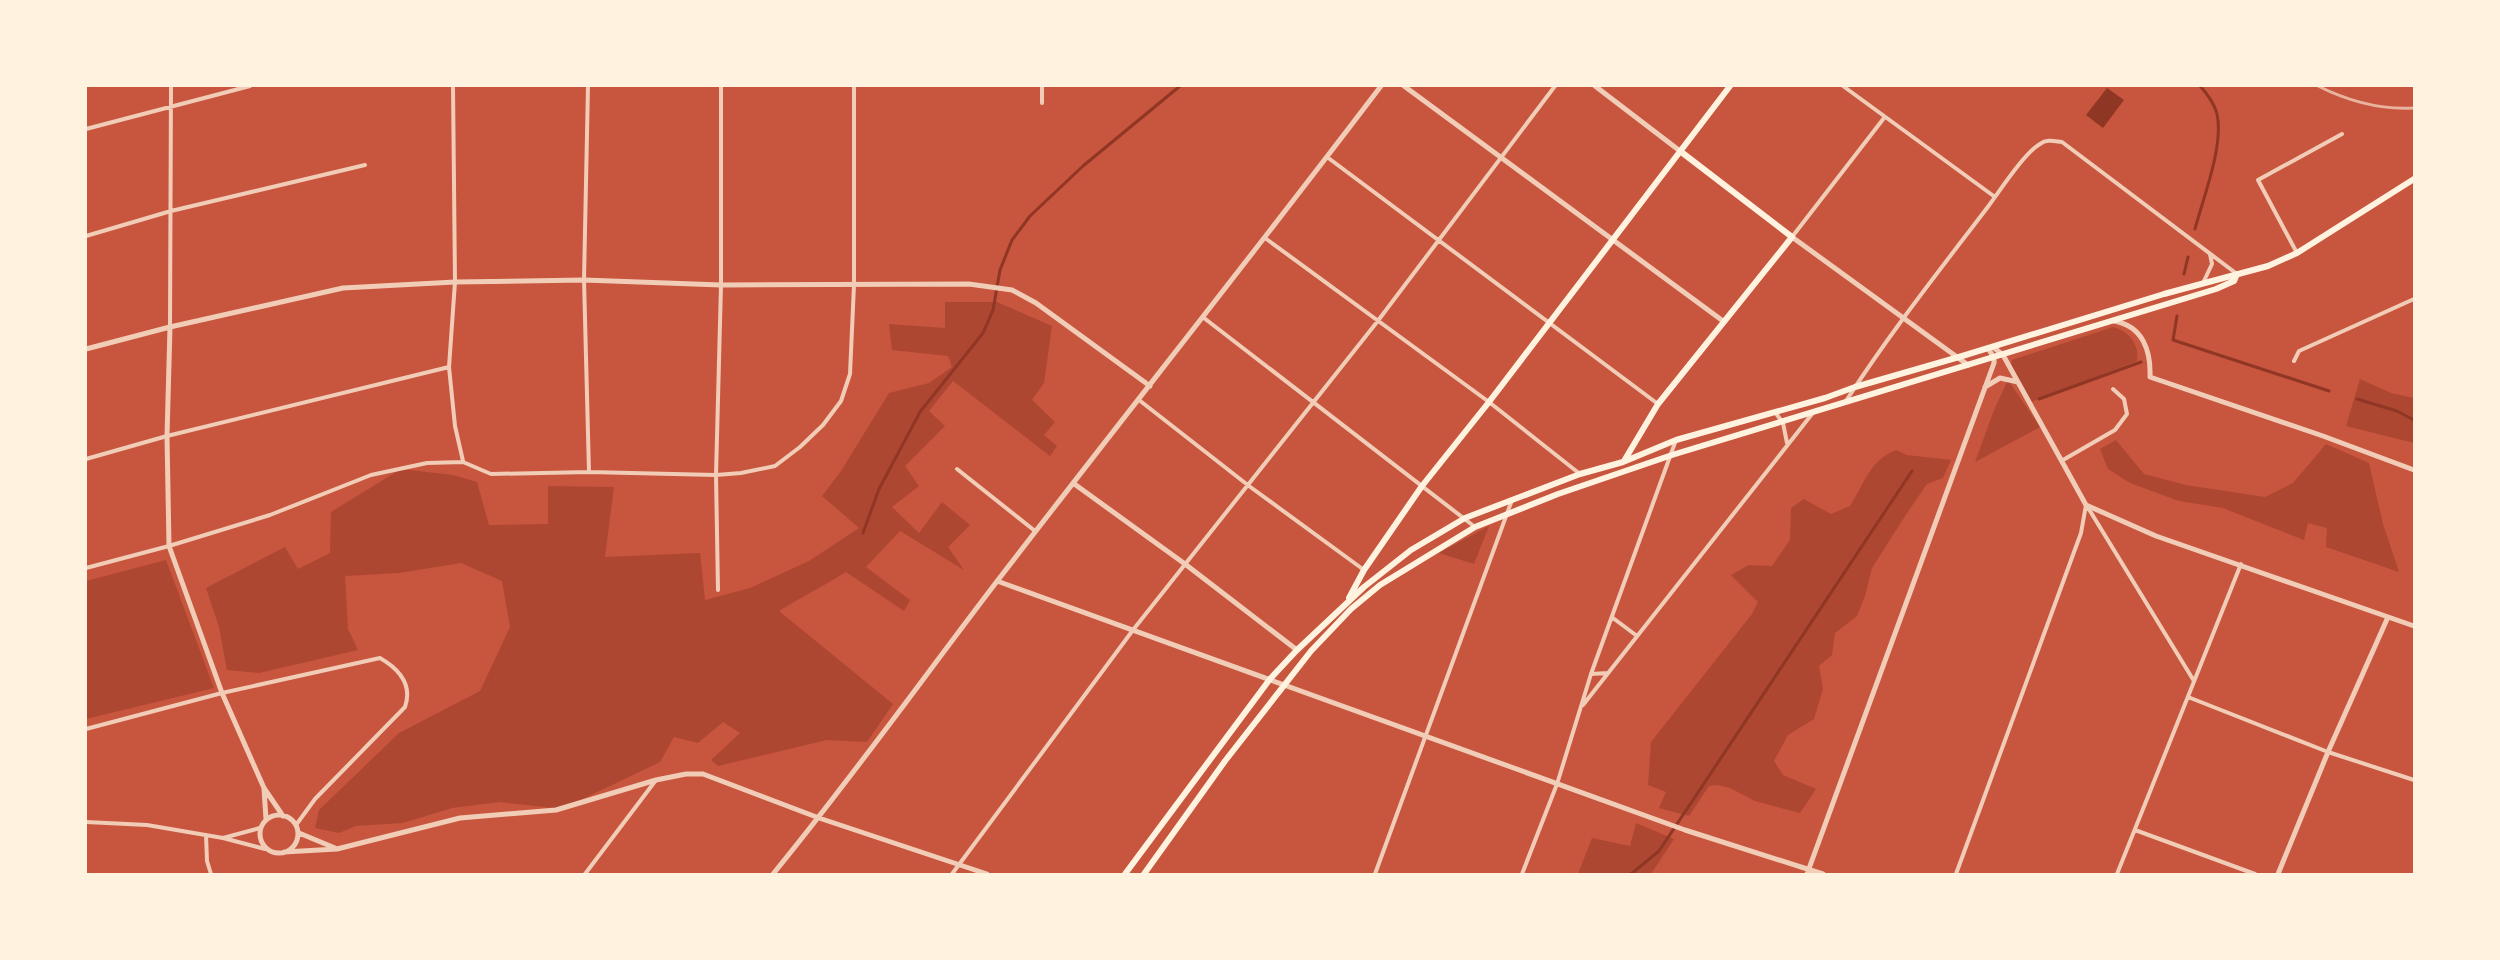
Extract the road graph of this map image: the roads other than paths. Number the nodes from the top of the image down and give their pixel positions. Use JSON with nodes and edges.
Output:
{"nodes":[{"id":1,"x":171,"y":86,"type":"edge"},
{"id":2,"x":250,"y":86,"type":"edge"},
{"id":3,"x":453,"y":86,"type":"edge"},
{"id":4,"x":588,"y":86,"type":"edge"},
{"id":5,"x":721,"y":86,"type":"edge"},
{"id":6,"x":854,"y":86,"type":"edge"},
{"id":7,"x":1042,"y":86,"type":"edge"},
{"id":8,"x":1381,"y":86,"type":"edge"},
{"id":9,"x":1404,"y":86,"type":"edge"},
{"id":10,"x":1555,"y":86,"type":"edge"},
{"id":11,"x":1595,"y":86,"type":"edge"},
{"id":12,"x":1730,"y":86,"type":"edge"},
{"id":13,"x":1843,"y":86,"type":"edge"},
{"id":14,"x":1042,"y":103,"type":"dead end"},
{"id":15,"x":171,"y":107,"type":"junction"},
{"id":16,"x":1884,"y":117,"type":"junction"},
{"id":17,"x":86,"y":129,"type":"edge"},
{"id":18,"x":2342,"y":135,"type":"dead end"},
{"id":19,"x":1680,"y":151,"type":"junction"},
{"id":20,"x":1327,"y":157,"type":"junction"},
{"id":21,"x":1502,"y":157,"type":"junction"},
{"id":22,"x":365,"y":165,"type":"dead end"},
{"id":23,"x":2415,"y":179,"type":"edge"},
{"id":24,"x":1995,"y":197,"type":"junction"},
{"id":25,"x":171,"y":211,"type":"junction"},
{"id":26,"x":86,"y":236,"type":"edge"},
{"id":27,"x":1792,"y":237,"type":"junction"},
{"id":28,"x":1264,"y":238,"type":"junction"},
{"id":29,"x":1440,"y":240,"type":"junction"},
{"id":30,"x":1612,"y":240,"type":"junction"},
{"id":31,"x":2210,"y":253,"type":"junction"},
{"id":32,"x":2297,"y":253,"type":"junction"},
{"id":33,"x":2237,"y":274,"type":"junction"},
{"id":34,"x":584,"y":280,"type":"junction"},
{"id":35,"x":455,"y":282,"type":"junction"},
{"id":36,"x":2203,"y":283,"type":"junction"},
{"id":37,"x":721,"y":285,"type":"junction"},
{"id":38,"x":854,"y":285,"type":"junction"},
{"id":39,"x":2195,"y":285,"type":"junction"},
{"id":40,"x":2206,"y":292,"type":"junction"},
{"id":41,"x":2415,"y":299,"type":"edge"},
{"id":42,"x":1204,"y":318,"type":"junction"},
{"id":43,"x":1903,"y":319,"type":"junction"},
{"id":44,"x":2113,"y":320,"type":"junction"},
{"id":45,"x":1723,"y":321,"type":"junction"},
{"id":46,"x":1377,"y":322,"type":"junction"},
{"id":47,"x":1548,"y":323,"type":"junction"},
{"id":48,"x":170,"y":327,"type":"junction"},
{"id":49,"x":1991,"y":348,"type":"junction"},
{"id":50,"x":86,"y":349,"type":"edge"},
{"id":51,"x":2002,"y":355,"type":"junction"},
{"id":52,"x":1959,"y":357,"type":"junction"},
{"id":53,"x":1994,"y":358,"type":"junction"},
{"id":54,"x":2294,"y":361,"type":"dead end"},
{"id":55,"x":1968,"y":365,"type":"junction"},
{"id":56,"x":449,"y":367,"type":"junction"},
{"id":57,"x":2018,"y":382,"type":"junction"},
{"id":58,"x":1150,"y":386,"type":"junction"},
{"id":59,"x":1855,"y":387,"type":"junction"},
{"id":60,"x":1985,"y":387,"type":"junction"},
{"id":61,"x":2113,"y":389,"type":"dead end"},
{"id":62,"x":1139,"y":400,"type":"junction"},
{"id":63,"x":1313,"y":402,"type":"junction"},
{"id":64,"x":1489,"y":402,"type":"junction"},
{"id":65,"x":1845,"y":402,"type":"junction"},
{"id":66,"x":1658,"y":404,"type":"junction"},
{"id":67,"x":1775,"y":412,"type":"junction"},
{"id":68,"x":1814,"y":412,"type":"junction"},
{"id":69,"x":1783,"y":423,"type":"junction"},
{"id":70,"x":167,"y":436,"type":"junction"},
{"id":71,"x":1676,"y":440,"type":"junction"},
{"id":72,"x":1787,"y":444,"type":"junction"},
{"id":73,"x":1672,"y":455,"type":"junction"},
{"id":74,"x":86,"y":459,"type":"edge"},
{"id":75,"x":2063,"y":460,"type":"junction"},
{"id":76,"x":463,"y":462,"type":"junction"},
{"id":77,"x":1623,"y":462,"type":"junction"},
{"id":78,"x":957,"y":469,"type":"dead end"},
{"id":79,"x":2415,"y":470,"type":"edge"},
{"id":80,"x":589,"y":472,"type":"junction"},
{"id":81,"x":716,"y":474,"type":"junction"},
{"id":82,"x":1580,"y":474,"type":"junction"},
{"id":83,"x":1616,"y":474,"type":"junction"},
{"id":84,"x":1073,"y":483,"type":"junction"},
{"id":85,"x":1249,"y":486,"type":"junction"},
{"id":86,"x":1422,"y":486,"type":"junction"},
{"id":87,"x":1512,"y":500,"type":"junction"},
{"id":88,"x":2086,"y":505,"type":"junction"},
{"id":89,"x":1507,"y":514,"type":"junction"},
{"id":90,"x":1465,"y":518,"type":"junction"},
{"id":91,"x":1475,"y":527,"type":"junction"},
{"id":92,"x":1036,"y":531,"type":"junction"},
{"id":93,"x":169,"y":546,"type":"junction"},
{"id":94,"x":1185,"y":564,"type":"junction"},
{"id":95,"x":2241,"y":564,"type":"junction"},
{"id":96,"x":86,"y":568,"type":"edge"},
{"id":97,"x":1364,"y":570,"type":"junction"},
{"id":98,"x":997,"y":581,"type":"junction"},
{"id":99,"x":718,"y":590,"type":"dead end"},
{"id":100,"x":1348,"y":601,"type":"junction"},
{"id":101,"x":2388,"y":617,"type":"junction"},
{"id":102,"x":1613,"y":618,"type":"junction"},
{"id":103,"x":2415,"y":626,"type":"edge"},
{"id":104,"x":1132,"y":630,"type":"junction"},
{"id":105,"x":1637,"y":636,"type":"junction"},
{"id":106,"x":1297,"y":650,"type":"junction"},
{"id":107,"x":1608,"y":673,"type":"junction"},
{"id":108,"x":1592,"y":674,"type":"junction"},
{"id":109,"x":1270,"y":679,"type":"junction"},
{"id":110,"x":2194,"y":682,"type":"junction"},
{"id":111,"x":1283,"y":684,"type":"junction"},
{"id":112,"x":222,"y":693,"type":"junction"},
{"id":113,"x":2188,"y":698,"type":"junction"},
{"id":114,"x":1581,"y":708,"type":"junction"},
{"id":115,"x":86,"y":729,"type":"edge"},
{"id":116,"x":1426,"y":735,"type":"junction"},
{"id":117,"x":2328,"y":752,"type":"junction"},
{"id":118,"x":656,"y":780,"type":"junction"},
{"id":119,"x":2415,"y":780,"type":"edge"},
{"id":120,"x":1557,"y":784,"type":"junction"},
{"id":121,"x":264,"y":788,"type":"junction"},
{"id":122,"x":284,"y":816,"type":"junction"},
{"id":123,"x":819,"y":818,"type":"junction"},
{"id":124,"x":266,"y":819,"type":"junction"},
{"id":125,"x":86,"y":822,"type":"edge"},
{"id":126,"x":296,"y":825,"type":"junction"},
{"id":127,"x":260,"y":828,"type":"junction"},
{"id":128,"x":2135,"y":830,"type":"junction"},
{"id":129,"x":299,"y":833,"type":"junction"},
{"id":130,"x":206,"y":835,"type":"junction"},
{"id":131,"x":223,"y":838,"type":"junction"},
{"id":132,"x":265,"y":849,"type":"junction"},
{"id":133,"x":337,"y":849,"type":"junction"},
{"id":134,"x":284,"y":852,"type":"junction"},
{"id":135,"x":960,"y":865,"type":"junction"},
{"id":136,"x":1808,"y":872,"type":"edge"},
{"id":137,"x":211,"y":874,"type":"edge"},
{"id":138,"x":585,"y":874,"type":"edge"},
{"id":139,"x":773,"y":874,"type":"edge"},
{"id":140,"x":952,"y":874,"type":"edge"},
{"id":141,"x":987,"y":874,"type":"edge"},
{"id":142,"x":1125,"y":874,"type":"edge"},
{"id":143,"x":1144,"y":874,"type":"edge"},
{"id":144,"x":1375,"y":874,"type":"edge"},
{"id":145,"x":1522,"y":874,"type":"edge"},
{"id":146,"x":1823,"y":874,"type":"edge"},
{"id":147,"x":1956,"y":874,"type":"edge"},
{"id":148,"x":2117,"y":874,"type":"edge"},
{"id":149,"x":2255,"y":874,"type":"edge"},
{"id":150,"x":2278,"y":874,"type":"edge"}],
"edges":[{"from":1,"to":15,"type":"street"},
{"from":2,"to":15,"type":"street"},
{"from":3,"to":35,"type":"street"},
{"from":4,"to":34,"type":"street"},
{"from":5,"to":37,"type":"street"},
{"from":6,"to":38,"type":"street"},
{"from":7,"to":14,"type":"street"},
{"from":8,"to":20,"type":"street"},
{"from":9,"to":21,"type":"street"},
{"from":10,"to":21,"type":"street"},
{"from":11,"to":19,"type":"street"},
{"from":12,"to":19,"type":"main road"},
{"from":13,"to":16,"type":"street"},
{"from":15,"to":17,"type":"street"},
{"from":15,"to":25,"type":"street"},
{"from":16,"to":24,"type":"street"},
{"from":16,"to":27,"type":"street"},
{"from":18,"to":32,"type":"street"},
{"from":19,"to":27,"type":"main road"},
{"from":19,"to":30,"type":"main road"},
{"from":20,"to":28,"type":"street"},
{"from":20,"to":29,"type":"street"},
{"from":21,"to":29,"type":"street"},
{"from":21,"to":30,"type":"street"},
{"from":22,"to":25,"type":"street"},
{"from":23,"to":32,"type":"main road"},
{"from":24,"to":31,"type":"street"},
{"from":24,"to":43,"type":"street"},
{"from":25,"to":26,"type":"street"},
{"from":25,"to":48,"type":"street"},
{"from":27,"to":43,"type":"street"},
{"from":27,"to":45,"type":"main road"},
{"from":28,"to":42,"type":"street"},
{"from":28,"to":46,"type":"street"},
{"from":29,"to":46,"type":"street"},
{"from":29,"to":47,"type":"street"},
{"from":30,"to":45,"type":"street"},
{"from":30,"to":47,"type":"main road"},
{"from":31,"to":33,"type":"street"},
{"from":31,"to":36,"type":"street"},
{"from":32,"to":33,"type":"main road"},
{"from":33,"to":36,"type":"main road"},
{"from":33,"to":40,"type":"main road"},
{"from":34,"to":35,"type":"street"},
{"from":34,"to":37,"type":"street"},
{"from":34,"to":80,"type":"street"},
{"from":35,"to":48,"type":"street"},
{"from":35,"to":56,"type":"street"},
{"from":36,"to":39,"type":"main road"},
{"from":37,"to":38,"type":"street"},
{"from":37,"to":81,"type":"street"},
{"from":38,"to":58,"type":"street"},
{"from":38,"to":81,"type":"street"},
{"from":39,"to":40,"type":"street"},
{"from":39,"to":49,"type":"main road"},
{"from":40,"to":44,"type":"main road"},
{"from":41,"to":54,"type":"street"},
{"from":42,"to":58,"type":"street"},
{"from":42,"to":63,"type":"street"},
{"from":43,"to":52,"type":"street"},
{"from":43,"to":59,"type":"street"},
{"from":44,"to":51,"type":"main road"},
{"from":44,"to":79,"type":"street"},
{"from":45,"to":66,"type":"main road"},
{"from":46,"to":63,"type":"street"},
{"from":46,"to":64,"type":"street"},
{"from":47,"to":64,"type":"main road"},
{"from":47,"to":66,"type":"street"},
{"from":48,"to":50,"type":"street"},
{"from":48,"to":70,"type":"street"},
{"from":49,"to":51,"type":"street"},
{"from":49,"to":52,"type":"main road"},
{"from":49,"to":53,"type":"street"},
{"from":51,"to":53,"type":"main road"},
{"from":51,"to":57,"type":"street"},
{"from":52,"to":55,"type":"street"},
{"from":52,"to":59,"type":"main road"},
{"from":53,"to":55,"type":"main road"},
{"from":53,"to":60,"type":"street"},
{"from":55,"to":65,"type":"main road"},
{"from":56,"to":70,"type":"street"},
{"from":56,"to":76,"type":"street"},
{"from":57,"to":60,"type":"street"},
{"from":57,"to":75,"type":"street"},
{"from":58,"to":62,"type":"street"},
{"from":59,"to":65,"type":"street"},
{"from":59,"to":67,"type":"main road"},
{"from":60,"to":136,"type":"street"},
{"from":61,"to":75,"type":"street"},
{"from":62,"to":84,"type":"street"},
{"from":62,"to":85,"type":"street"},
{"from":63,"to":85,"type":"street"},
{"from":63,"to":86,"type":"street"},
{"from":64,"to":82,"type":"street"},
{"from":64,"to":86,"type":"main road"},
{"from":65,"to":68,"type":"main road"},
{"from":66,"to":77,"type":"main road"},
{"from":67,"to":69,"type":"street"},
{"from":67,"to":71,"type":"main road"},
{"from":68,"to":69,"type":"main road"},
{"from":68,"to":72,"type":"street"},
{"from":69,"to":72,"type":"street"},
{"from":69,"to":73,"type":"main road"},
{"from":70,"to":74,"type":"street"},
{"from":70,"to":93,"type":"street"},
{"from":71,"to":73,"type":"street"},
{"from":71,"to":77,"type":"main road"},
{"from":72,"to":105,"type":"street"},
{"from":73,"to":83,"type":"main road"},
{"from":73,"to":102,"type":"street"},
{"from":75,"to":88,"type":"street"},
{"from":76,"to":80,"type":"street"},
{"from":76,"to":93,"type":"street"},
{"from":77,"to":82,"type":"main road"},
{"from":77,"to":83,"type":"main road"},
{"from":78,"to":92,"type":"street"},
{"from":80,"to":81,"type":"street"},
{"from":81,"to":99,"type":"street"},
{"from":82,"to":87,"type":"main road"},
{"from":83,"to":89,"type":"main road"},
{"from":84,"to":92,"type":"street"},
{"from":84,"to":94,"type":"street"},
{"from":85,"to":94,"type":"street"},
{"from":85,"to":97,"type":"street"},
{"from":86,"to":90,"type":"street"},
{"from":86,"to":97,"type":"main road"},
{"from":87,"to":89,"type":"street"},
{"from":87,"to":90,"type":"main road"},
{"from":88,"to":95,"type":"street"},
{"from":88,"to":110,"type":"street"},
{"from":88,"to":147,"type":"street"},
{"from":89,"to":91,"type":"main road"},
{"from":89,"to":116,"type":"street"},
{"from":90,"to":91,"type":"street"},
{"from":90,"to":100,"type":"main road"},
{"from":91,"to":111,"type":"main road"},
{"from":92,"to":98,"type":"street"},
{"from":93,"to":96,"type":"street"},
{"from":93,"to":112,"type":"street"},
{"from":94,"to":104,"type":"street"},
{"from":94,"to":106,"type":"street"},
{"from":95,"to":101,"type":"street"},
{"from":95,"to":110,"type":"street"},
{"from":97,"to":100,"type":"main road"},
{"from":98,"to":104,"type":"street"},
{"from":98,"to":123,"type":"street"},
{"from":100,"to":106,"type":"main road"},
{"from":101,"to":103,"type":"street"},
{"from":101,"to":117,"type":"street"},
{"from":102,"to":105,"type":"street"},
{"from":102,"to":108,"type":"street"},
{"from":104,"to":109,"type":"street"},
{"from":104,"to":135,"type":"street"},
{"from":105,"to":107,"type":"street"},
{"from":106,"to":109,"type":"main road"},
{"from":107,"to":108,"type":"street"},
{"from":107,"to":114,"type":"street"},
{"from":108,"to":114,"type":"street"},
{"from":109,"to":111,"type":"street"},
{"from":109,"to":142,"type":"main road"},
{"from":110,"to":113,"type":"street"},
{"from":111,"to":116,"type":"street"},
{"from":111,"to":143,"type":"main road"},
{"from":112,"to":115,"type":"street"},
{"from":112,"to":121,"type":"street"},
{"from":112,"to":126,"type":"street"},
{"from":113,"to":117,"type":"street"},
{"from":113,"to":128,"type":"street"},
{"from":114,"to":120,"type":"street"},
{"from":116,"to":120,"type":"street"},
{"from":116,"to":144,"type":"street"},
{"from":117,"to":119,"type":"street"},
{"from":117,"to":150,"type":"street"},
{"from":118,"to":123,"type":"street"},
{"from":118,"to":133,"type":"street"},
{"from":118,"to":138,"type":"street"},
{"from":120,"to":136,"type":"street"},
{"from":120,"to":145,"type":"street"},
{"from":121,"to":122,"type":"street"},
{"from":121,"to":124,"type":"street"},
{"from":122,"to":124,"type":"street"},
{"from":122,"to":126,"type":"street"},
{"from":123,"to":135,"type":"street"},
{"from":123,"to":139,"type":"street"},
{"from":124,"to":127,"type":"street"},
{"from":125,"to":130,"type":"street"},
{"from":126,"to":129,"type":"street"},
{"from":127,"to":131,"type":"street"},
{"from":127,"to":132,"type":"street"},
{"from":128,"to":148,"type":"street"},
{"from":128,"to":149,"type":"street"},
{"from":129,"to":133,"type":"street"},
{"from":129,"to":134,"type":"street"},
{"from":130,"to":131,"type":"street"},
{"from":130,"to":137,"type":"street"},
{"from":131,"to":132,"type":"street"},
{"from":132,"to":134,"type":"street"},
{"from":133,"to":134,"type":"street"},
{"from":135,"to":140,"type":"street"},
{"from":135,"to":141,"type":"street"},
{"from":136,"to":146,"type":"street"}]}
